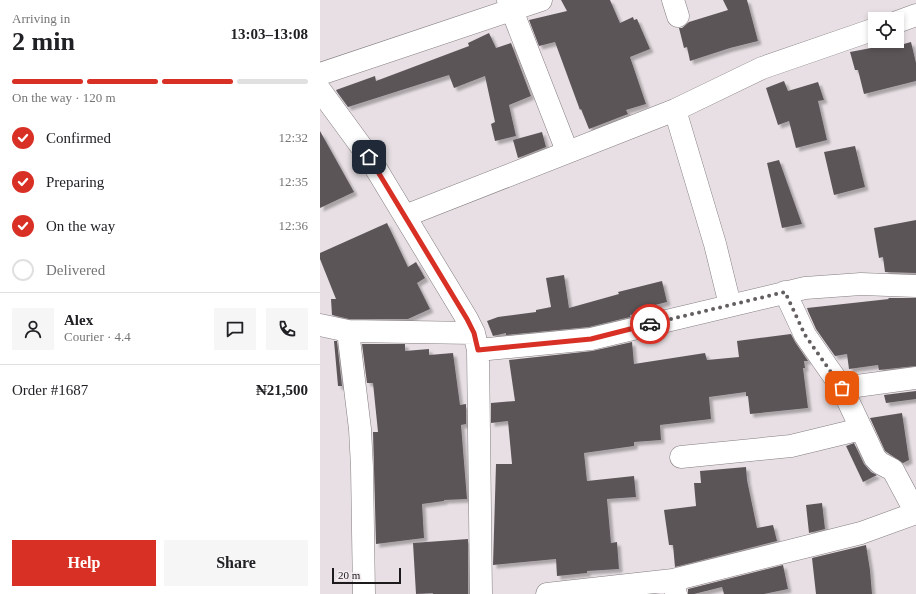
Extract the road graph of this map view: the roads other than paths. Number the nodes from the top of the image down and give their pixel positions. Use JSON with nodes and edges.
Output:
{"nodes":[{"id":1,"x":541,"y":0,"type":"edge"},
{"id":2,"x":509,"y":5,"type":"edge"},
{"id":3,"x":916,"y":15,"type":"edge"},
{"id":4,"x":904,"y":19,"type":"edge"},
{"id":5,"x":868,"y":31,"type":"edge"},
{"id":6,"x":320,"y":74,"type":"edge"},
{"id":7,"x":320,"y":90,"type":"edge"},
{"id":8,"x":674,"y":110,"type":"junction"},
{"id":9,"x":567,"y":151,"type":"junction"},
{"id":10,"x":405,"y":216,"type":"junction"},
{"id":11,"x":916,"y":286,"type":"edge"},
{"id":12,"x":785,"y":292,"type":"junction"},
{"id":13,"x":730,"y":305,"type":"junction"},
{"id":14,"x":320,"y":325,"type":"edge"},
{"id":15,"x":348,"y":330,"type":"junction"},
{"id":16,"x":476,"y":342,"type":"junction"},
{"id":17,"x":916,"y":378,"type":"edge"},
{"id":18,"x":842,"y":388,"type":"junction"},
{"id":19,"x":861,"y":429,"type":"junction"},
{"id":20,"x":681,"y":457,"type":"dead end"},
{"id":21,"x":916,"y":513,"type":"edge"},
{"id":22,"x":674,"y":587,"type":"edge"},
{"id":23,"x":364,"y":594,"type":"edge"},
{"id":24,"x":481,"y":594,"type":"edge"},
{"id":25,"x":547,"y":594,"type":"edge"}],
"edges":[{"from":1,"to":2,"type":"street"},
{"from":2,"to":6,"type":"street"},
{"from":2,"to":9,"type":"street"},
{"from":3,"to":4,"type":"street"},
{"from":5,"to":8,"type":"street"},
{"from":7,"to":10,"type":"street"},
{"from":8,"to":9,"type":"street"},
{"from":8,"to":13,"type":"street"},
{"from":9,"to":10,"type":"street"},
{"from":10,"to":16,"type":"street"},
{"from":11,"to":12,"type":"street"},
{"from":12,"to":13,"type":"street"},
{"from":12,"to":18,"type":"street"},
{"from":13,"to":16,"type":"street"},
{"from":14,"to":15,"type":"street"},
{"from":15,"to":16,"type":"street"},
{"from":15,"to":23,"type":"street"},
{"from":16,"to":24,"type":"street"},
{"from":17,"to":18,"type":"street"},
{"from":18,"to":19,"type":"street"},
{"from":19,"to":20,"type":"street"},
{"from":19,"to":21,"type":"street"},
{"from":21,"to":22,"type":"street"},
{"from":22,"to":25,"type":"street"}]}
